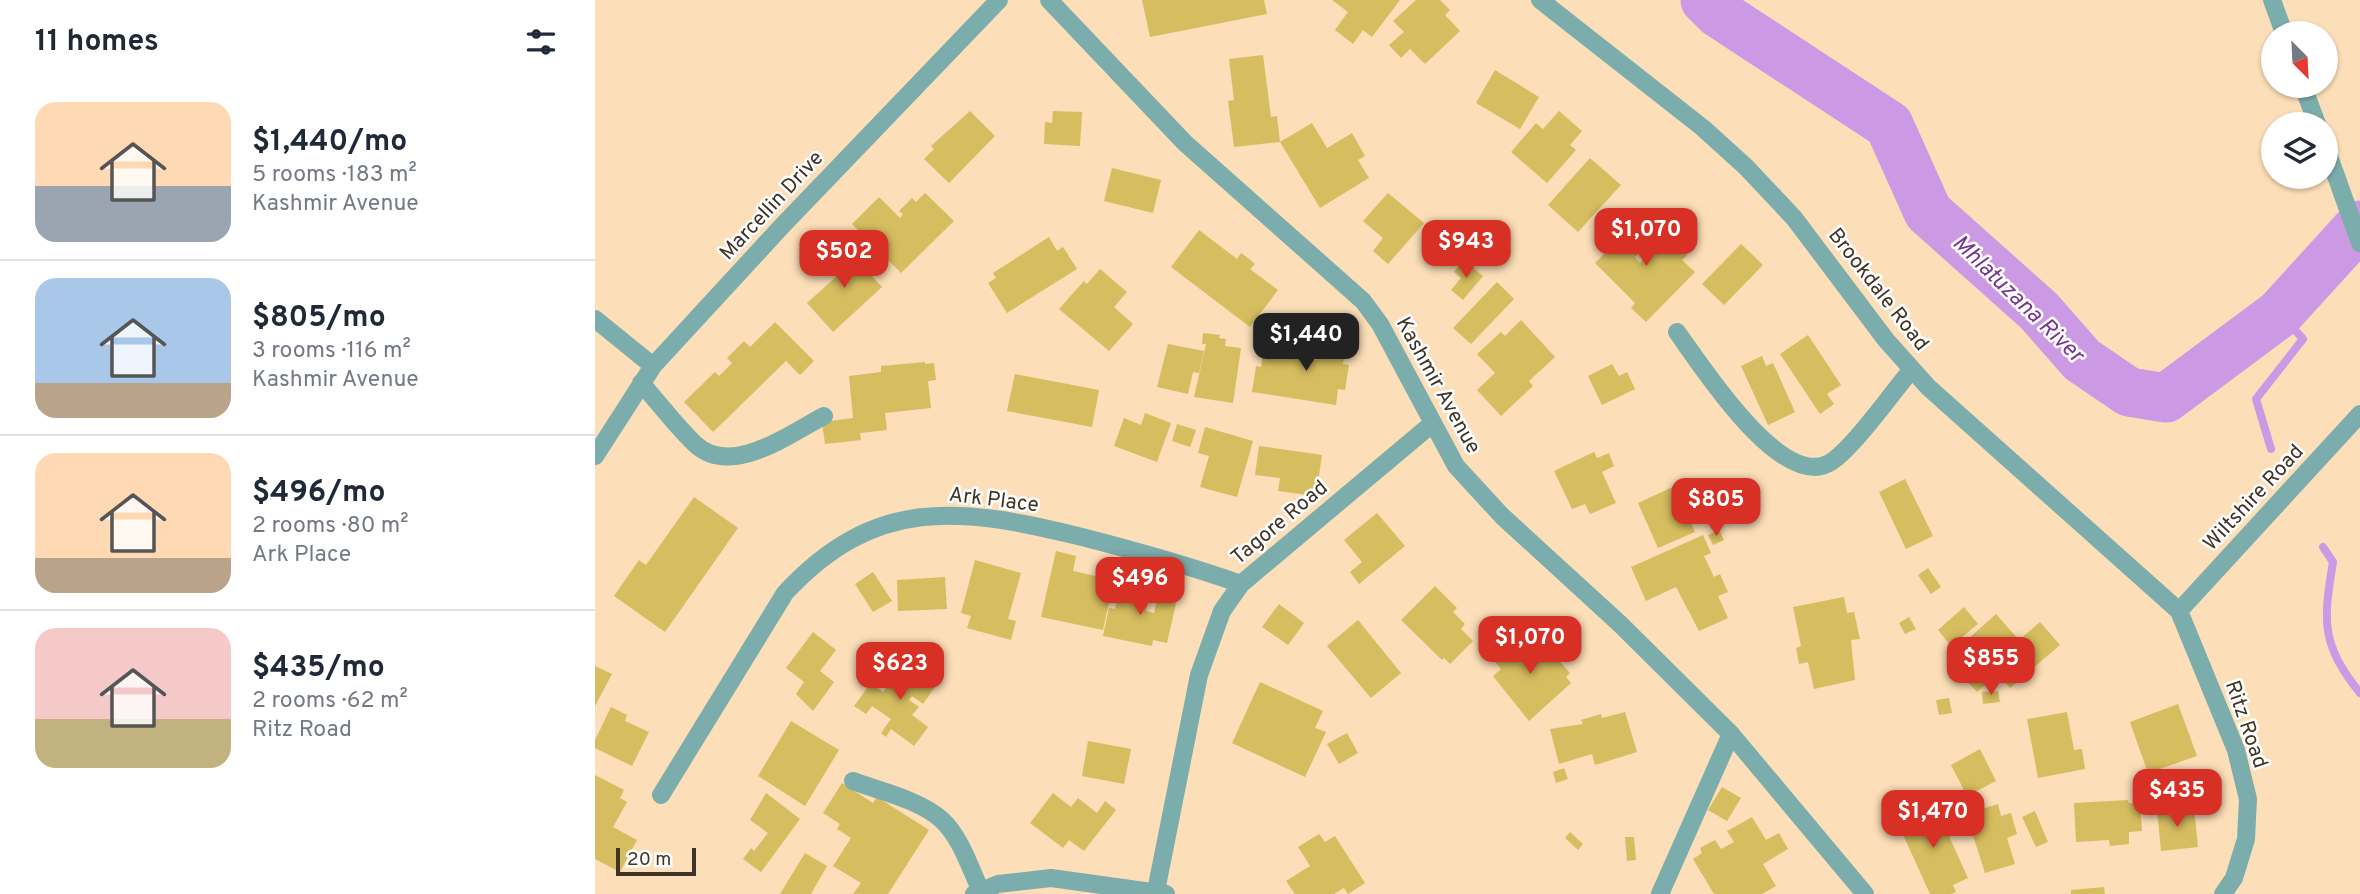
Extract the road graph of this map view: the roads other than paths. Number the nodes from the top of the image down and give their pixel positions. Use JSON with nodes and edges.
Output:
{"nodes":[{"id":1,"x":999,"y":0,"type":"edge"},
{"id":2,"x":1049,"y":0,"type":"edge"},
{"id":3,"x":1540,"y":0,"type":"edge"},
{"id":4,"x":2272,"y":0,"type":"edge"},
{"id":5,"x":2280,"y":21,"type":"edge"},
{"id":6,"x":2338,"y":182,"type":"edge"},
{"id":7,"x":2360,"y":243,"type":"edge"},
{"id":8,"x":595,"y":319,"type":"edge"},
{"id":9,"x":1677,"y":332,"type":"dead end"},
{"id":10,"x":653,"y":366,"type":"junction"},
{"id":11,"x":1912,"y":369,"type":"junction"},
{"id":12,"x":641,"y":383,"type":"junction"},
{"id":13,"x":2360,"y":414,"type":"edge"},
{"id":14,"x":824,"y":416,"type":"dead end"},
{"id":15,"x":1433,"y":423,"type":"junction"},
{"id":16,"x":595,"y":456,"type":"edge"},
{"id":17,"x":1241,"y":584,"type":"junction"},
{"id":18,"x":2179,"y":611,"type":"junction"},
{"id":19,"x":1731,"y":734,"type":"junction"},
{"id":20,"x":853,"y":781,"type":"dead end"},
{"id":21,"x":661,"y":795,"type":"dead end"},
{"id":22,"x":1161,"y":892,"type":"edge"},
{"id":23,"x":978,"y":893,"type":"edge"},
{"id":24,"x":1660,"y":894,"type":"edge"},
{"id":25,"x":1865,"y":894,"type":"edge"},
{"id":26,"x":2223,"y":894,"type":"edge"}],
"edges":[{"from":1,"to":10,"type":"street","name":"Marcellin Drive"},
{"from":2,"to":15,"type":"street","name":"Kashmir Avenue"},
{"from":3,"to":11,"type":"street","name":"Brookdale Road"},
{"from":4,"to":5,"type":"street"},
{"from":6,"to":7,"type":"street"},
{"from":8,"to":10,"type":"street"},
{"from":9,"to":11,"type":"street"},
{"from":10,"to":12,"type":"street","name":"Marcellin Drive"},
{"from":11,"to":18,"type":"street","name":"Brookdale Road"},
{"from":12,"to":14,"type":"street"},
{"from":12,"to":16,"type":"street","name":"Marcellin Drive"},
{"from":13,"to":18,"type":"street","name":"Wiltshire Road"},
{"from":15,"to":17,"type":"street","name":"Tagore Road"},
{"from":15,"to":19,"type":"street","name":"Kashmir Avenue"},
{"from":17,"to":21,"type":"street","name":"Ark Place"},
{"from":17,"to":22,"type":"street","name":"Tagore Road"},
{"from":18,"to":26,"type":"street","name":"Ritz Road"},
{"from":19,"to":24,"type":"street"},
{"from":19,"to":25,"type":"street","name":"Kashmir Avenue"},
{"from":20,"to":23,"type":"street"},
{"from":22,"to":23,"type":"street"}]}
